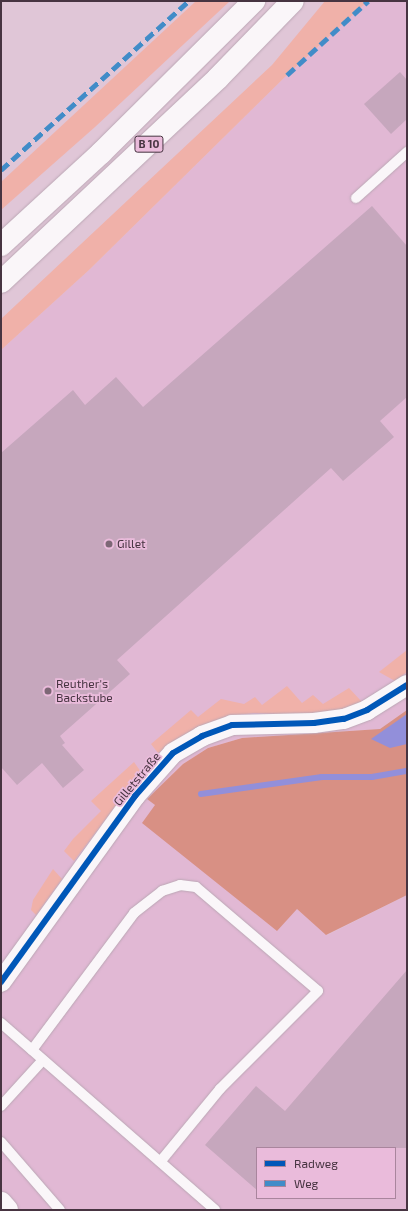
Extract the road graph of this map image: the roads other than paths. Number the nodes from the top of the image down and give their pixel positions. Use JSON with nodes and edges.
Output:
{"nodes":[{"id":1,"x":254,"y":1,"type":"edge"},
{"id":2,"x":292,"y":1,"type":"edge"},
{"id":3,"x":407,"y":152,"type":"edge"},
{"id":4,"x":356,"y":198,"type":"dead end"},
{"id":5,"x":1,"y":245,"type":"edge"},
{"id":6,"x":1,"y":282,"type":"edge"},
{"id":7,"x":407,"y":685,"type":"edge"},
{"id":8,"x":1,"y":982,"type":"edge"},
{"id":9,"x":1,"y":1023,"type":"edge"},
{"id":10,"x":32,"y":1050,"type":"junction"},
{"id":11,"x":43,"y":1060,"type":"junction"},
{"id":12,"x":1,"y":1106,"type":"edge"},
{"id":13,"x":1,"y":1142,"type":"edge"},
{"id":14,"x":160,"y":1162,"type":"junction"},
{"id":15,"x":1,"y":1203,"type":"edge"},
{"id":16,"x":7,"y":1210,"type":"edge"},
{"id":17,"x":60,"y":1210,"type":"edge"},
{"id":18,"x":215,"y":1210,"type":"edge"}],
"edges":[{"from":1,"to":5,"type":"main road","number":"B 10"},
{"from":2,"to":6,"type":"main road","number":"B 10"},
{"from":3,"to":4,"type":"lane"},
{"from":7,"to":8,"type":"street","name":"Gilletstraße"},
{"from":9,"to":10,"type":"lane"},
{"from":10,"to":11,"type":"lane"},
{"from":10,"to":14,"type":"lane"},
{"from":11,"to":12,"type":"lane"},
{"from":11,"to":14,"type":"lane"},
{"from":13,"to":17,"type":"lane"},
{"from":14,"to":18,"type":"lane"},
{"from":15,"to":16,"type":"main road"}]}
